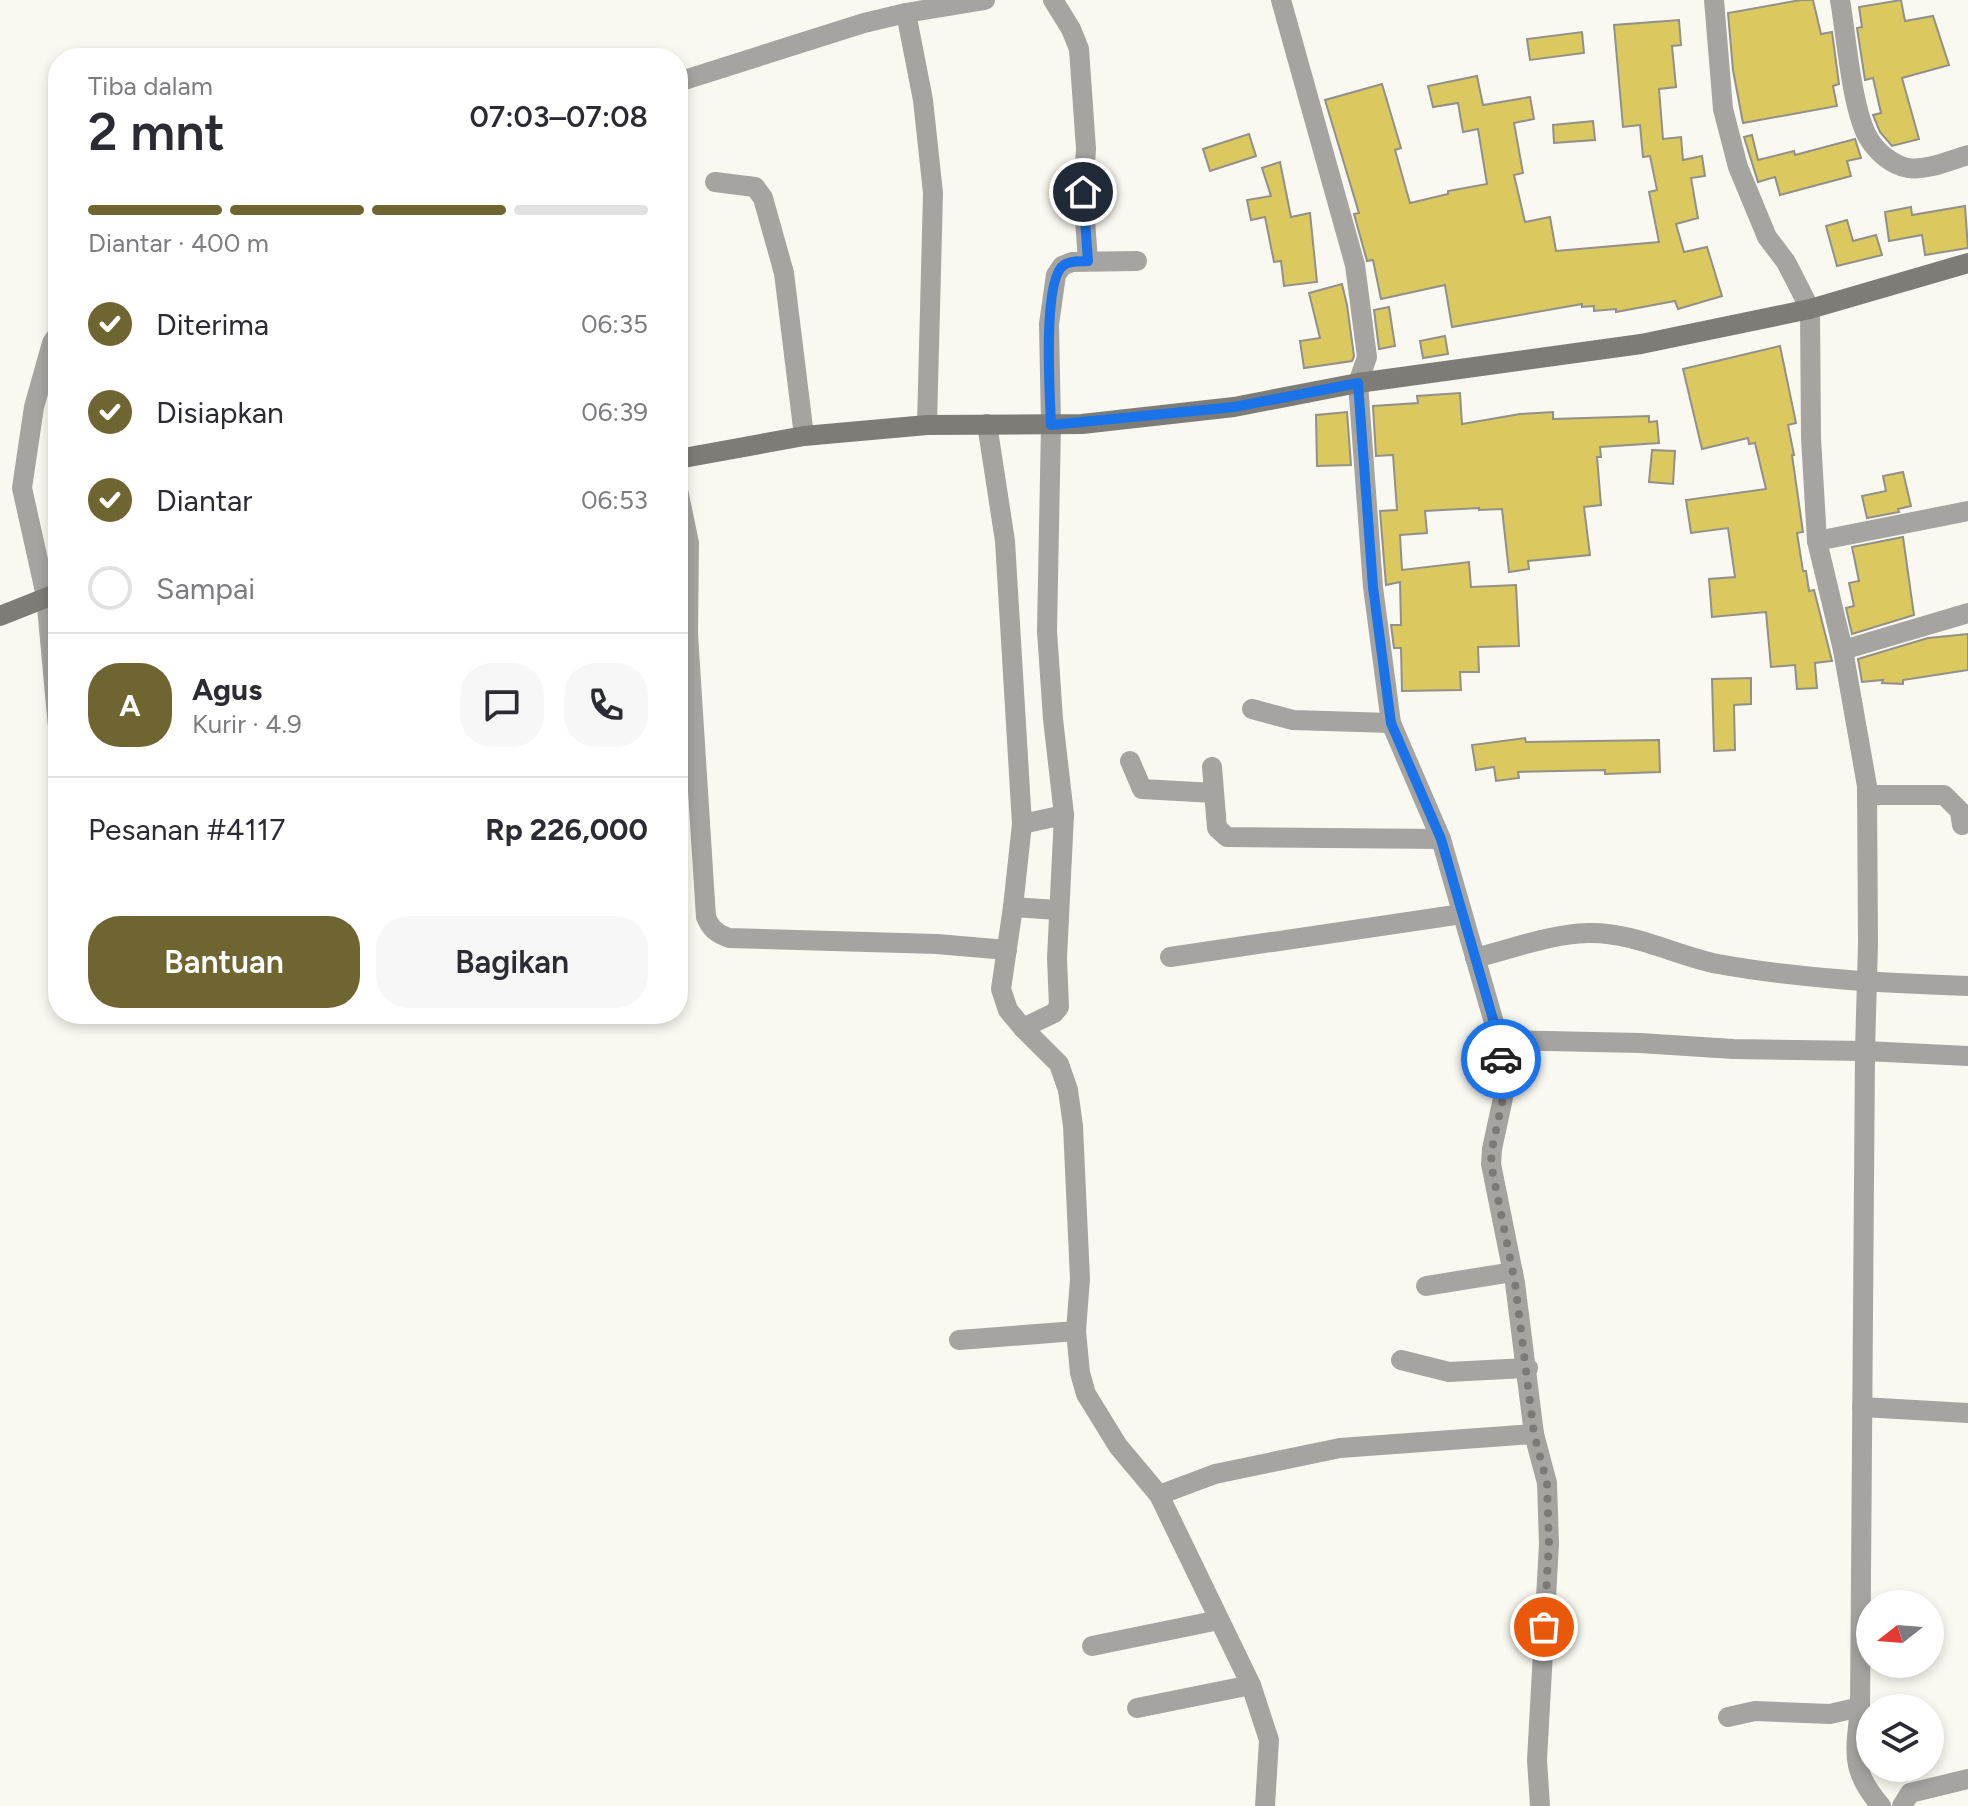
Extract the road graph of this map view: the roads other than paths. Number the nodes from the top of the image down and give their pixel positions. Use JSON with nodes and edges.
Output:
{"nodes":[{"id":1,"x":985,"y":0,"type":"edge"},
{"id":2,"x":1053,"y":0,"type":"edge"},
{"id":3,"x":1281,"y":0,"type":"edge"},
{"id":4,"x":1714,"y":0,"type":"edge"},
{"id":5,"x":1840,"y":0,"type":"edge"},
{"id":6,"x":906,"y":13,"type":"junction"},
{"id":7,"x":688,"y":79,"type":"edge"},
{"id":8,"x":1968,"y":155,"type":"edge"},
{"id":9,"x":715,"y":182,"type":"dead end"},
{"id":10,"x":1088,"y":261,"type":"junction"},
{"id":11,"x":1137,"y":261,"type":"dead end"},
{"id":12,"x":1968,"y":263,"type":"edge"},
{"id":13,"x":1810,"y":309,"type":"junction"},
{"id":14,"x":48,"y":357,"type":"edge"},
{"id":15,"x":1358,"y":383,"type":"junction"},
{"id":16,"x":927,"y":425,"type":"junction"},
{"id":17,"x":1002,"y":425,"type":"junction"},
{"id":18,"x":1051,"y":425,"type":"junction"},
{"id":19,"x":804,"y":436,"type":"junction"},
{"id":20,"x":688,"y":457,"type":"edge"},
{"id":21,"x":1968,"y":511,"type":"edge"},
{"id":22,"x":688,"y":538,"type":"edge"},
{"id":23,"x":1817,"y":541,"type":"junction"},
{"id":24,"x":48,"y":580,"type":"edge"},
{"id":25,"x":48,"y":596,"type":"edge"},
{"id":26,"x":1029,"y":613,"type":"junction"},
{"id":27,"x":1968,"y":613,"type":"edge"},
{"id":28,"x":0,"y":616,"type":"edge"},
{"id":29,"x":1843,"y":650,"type":"junction"},
{"id":30,"x":1252,"y":709,"type":"dead end"},
{"id":31,"x":1391,"y":723,"type":"junction"},
{"id":32,"x":1130,"y":761,"type":"dead end"},
{"id":33,"x":1212,"y":767,"type":"dead end"},
{"id":34,"x":1214,"y":793,"type":"junction"},
{"id":35,"x":1867,"y":795,"type":"junction"},
{"id":36,"x":1059,"y":817,"type":"junction"},
{"id":37,"x":1026,"y":824,"type":"junction"},
{"id":38,"x":1962,"y":825,"type":"dead end"},
{"id":39,"x":1441,"y":839,"type":"junction"},
{"id":40,"x":1019,"y":907,"type":"junction"},
{"id":41,"x":1054,"y":909,"type":"junction"},
{"id":42,"x":1462,"y":914,"type":"junction"},
{"id":43,"x":1007,"y":950,"type":"junction"},
{"id":44,"x":1170,"y":957,"type":"dead end"},
{"id":45,"x":1475,"y":958,"type":"junction"},
{"id":46,"x":1866,"y":983,"type":"junction"},
{"id":47,"x":1968,"y":986,"type":"edge"},
{"id":48,"x":1029,"y":1025,"type":"junction"},
{"id":49,"x":1499,"y":1040,"type":"junction"},
{"id":50,"x":1865,"y":1051,"type":"junction"},
{"id":51,"x":1968,"y":1056,"type":"edge"},
{"id":52,"x":1513,"y":1272,"type":"junction"},
{"id":53,"x":1426,"y":1286,"type":"dead end"},
{"id":54,"x":1076,"y":1331,"type":"junction"},
{"id":55,"x":959,"y":1340,"type":"dead end"},
{"id":56,"x":1401,"y":1360,"type":"dead end"},
{"id":57,"x":1528,"y":1368,"type":"junction"},
{"id":58,"x":1862,"y":1407,"type":"junction"},
{"id":59,"x":1968,"y":1413,"type":"edge"},
{"id":60,"x":1534,"y":1434,"type":"junction"},
{"id":61,"x":1162,"y":1493,"type":"junction"},
{"id":62,"x":1219,"y":1620,"type":"junction"},
{"id":63,"x":1092,"y":1646,"type":"dead end"},
{"id":64,"x":1251,"y":1685,"type":"junction"},
{"id":65,"x":1860,"y":1694,"type":"edge"},
{"id":66,"x":1137,"y":1708,"type":"dead end"},
{"id":67,"x":1856,"y":1708,"type":"edge"},
{"id":68,"x":1728,"y":1717,"type":"dead end"},
{"id":69,"x":1968,"y":1779,"type":"edge"},
{"id":70,"x":1863,"y":1782,"type":"edge"},
{"id":71,"x":1265,"y":1806,"type":"edge"},
{"id":72,"x":1540,"y":1806,"type":"edge"},
{"id":73,"x":1881,"y":1806,"type":"edge"},
{"id":74,"x":1902,"y":1806,"type":"edge"}],
"edges":[{"from":1,"to":6,"type":"street"},
{"from":2,"to":10,"type":"street"},
{"from":3,"to":15,"type":"street"},
{"from":4,"to":13,"type":"street"},
{"from":5,"to":8,"type":"street"},
{"from":6,"to":7,"type":"street"},
{"from":6,"to":16,"type":"street"},
{"from":9,"to":19,"type":"street"},
{"from":10,"to":11,"type":"street"},
{"from":10,"to":18,"type":"street"},
{"from":12,"to":13,"type":"street"},
{"from":13,"to":15,"type":"street"},
{"from":13,"to":23,"type":"street"},
{"from":14,"to":24,"type":"street"},
{"from":15,"to":18,"type":"street"},
{"from":15,"to":31,"type":"street"},
{"from":16,"to":17,"type":"street"},
{"from":16,"to":19,"type":"street"},
{"from":17,"to":18,"type":"street"},
{"from":17,"to":26,"type":"street"},
{"from":18,"to":26,"type":"street"},
{"from":19,"to":20,"type":"street"},
{"from":21,"to":23,"type":"street"},
{"from":22,"to":43,"type":"street"},
{"from":23,"to":29,"type":"street"},
{"from":25,"to":28,"type":"street"},
{"from":26,"to":36,"type":"street"},
{"from":26,"to":37,"type":"street"},
{"from":27,"to":29,"type":"street"},
{"from":29,"to":35,"type":"street"},
{"from":30,"to":31,"type":"street"},
{"from":31,"to":39,"type":"street"},
{"from":32,"to":34,"type":"street"},
{"from":33,"to":34,"type":"street"},
{"from":34,"to":39,"type":"street"},
{"from":35,"to":38,"type":"street"},
{"from":35,"to":46,"type":"street"},
{"from":36,"to":37,"type":"street"},
{"from":36,"to":41,"type":"street"},
{"from":37,"to":40,"type":"street"},
{"from":39,"to":42,"type":"street"},
{"from":40,"to":41,"type":"street"},
{"from":40,"to":43,"type":"street"},
{"from":41,"to":48,"type":"street"},
{"from":42,"to":44,"type":"street"},
{"from":42,"to":45,"type":"street"},
{"from":43,"to":48,"type":"street"},
{"from":45,"to":46,"type":"street"},
{"from":45,"to":49,"type":"street"},
{"from":46,"to":47,"type":"street"},
{"from":46,"to":50,"type":"street"},
{"from":48,"to":54,"type":"street"},
{"from":49,"to":50,"type":"street"},
{"from":49,"to":52,"type":"street"},
{"from":50,"to":51,"type":"street"},
{"from":50,"to":58,"type":"street"},
{"from":52,"to":53,"type":"street"},
{"from":52,"to":57,"type":"street"},
{"from":54,"to":55,"type":"street"},
{"from":54,"to":61,"type":"street"},
{"from":56,"to":57,"type":"street"},
{"from":57,"to":60,"type":"street"},
{"from":58,"to":59,"type":"street"},
{"from":58,"to":65,"type":"street"},
{"from":60,"to":61,"type":"street"},
{"from":60,"to":72,"type":"street"},
{"from":61,"to":62,"type":"street"},
{"from":62,"to":63,"type":"street"},
{"from":62,"to":64,"type":"street"},
{"from":64,"to":66,"type":"street"},
{"from":64,"to":71,"type":"street"},
{"from":67,"to":68,"type":"street"},
{"from":69,"to":74,"type":"street"},
{"from":70,"to":73,"type":"street"}]}
